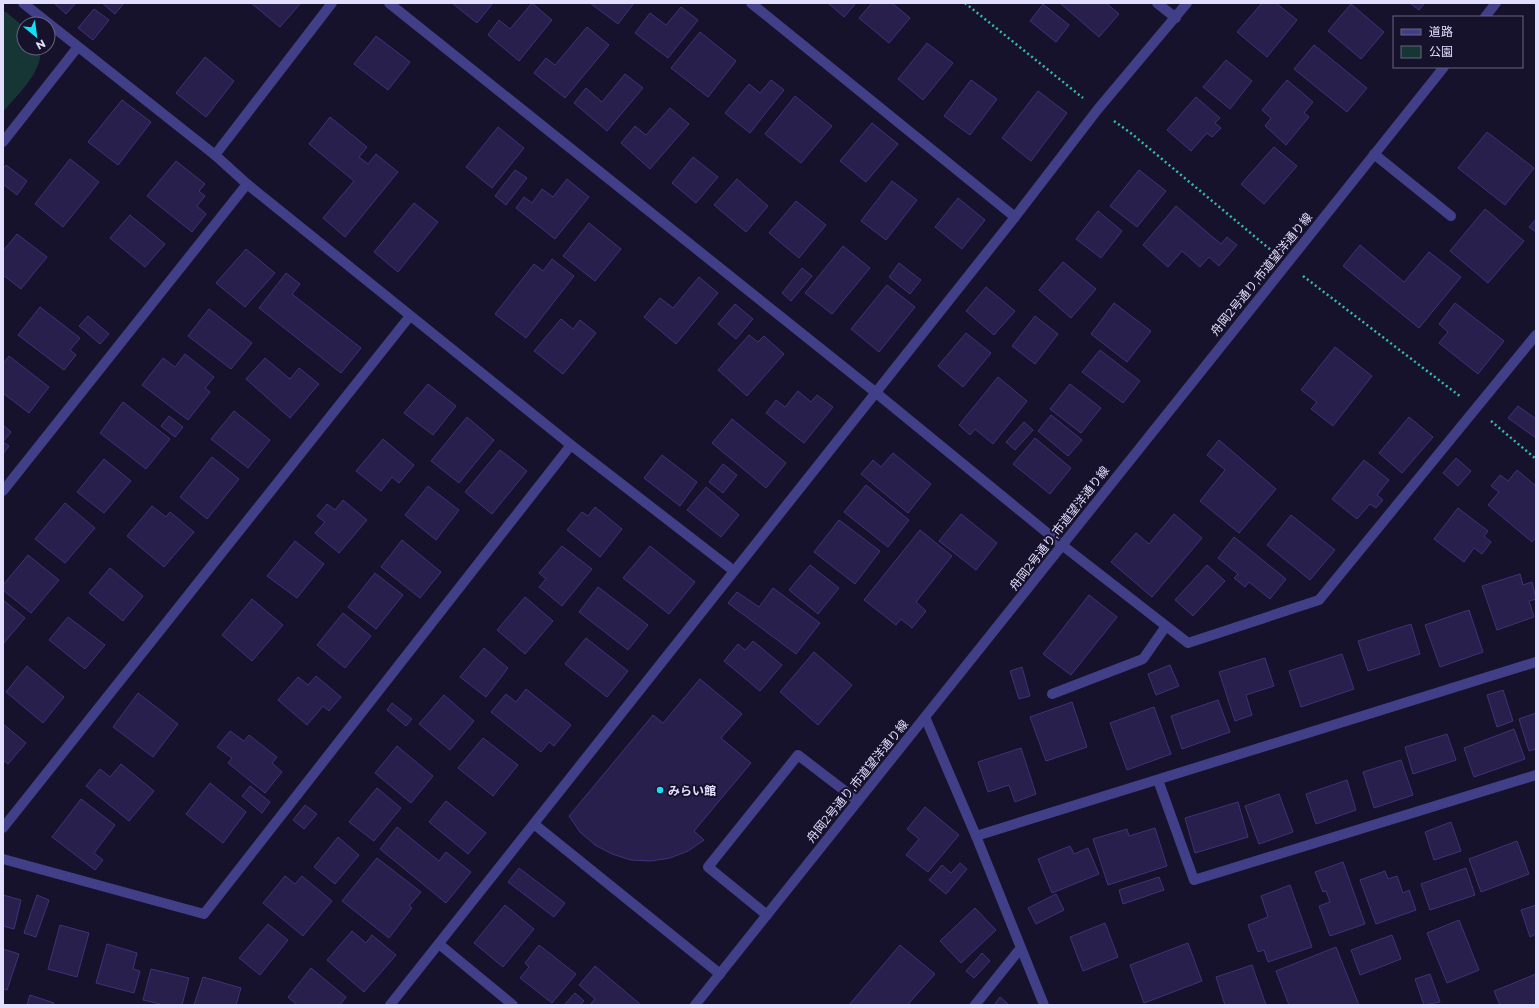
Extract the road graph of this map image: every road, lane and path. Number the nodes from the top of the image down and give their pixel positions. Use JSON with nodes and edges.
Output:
{"nodes":[{"id":1,"x":23,"y":3,"type":"edge"},
{"id":2,"x":332,"y":3,"type":"edge"},
{"id":3,"x":389,"y":3,"type":"edge"},
{"id":4,"x":751,"y":3,"type":"edge"},
{"id":5,"x":965,"y":3,"type":"edge"},
{"id":6,"x":1157,"y":3,"type":"edge"},
{"id":7,"x":1187,"y":3,"type":"edge"},
{"id":8,"x":1496,"y":3,"type":"edge"},
{"id":9,"x":1486,"y":16,"type":"edge"},
{"id":10,"x":1176,"y":18,"type":"junction"},
{"id":11,"x":77,"y":48,"type":"junction"},
{"id":12,"x":1443,"y":68,"type":"edge"},
{"id":13,"x":1098,"y":109,"type":"junction"},
{"id":14,"x":3,"y":142,"type":"edge"},
{"id":15,"x":1374,"y":154,"type":"junction"},
{"id":16,"x":215,"y":155,"type":"junction"},
{"id":17,"x":247,"y":184,"type":"junction"},
{"id":18,"x":1451,"y":216,"type":"dead end"},
{"id":19,"x":1015,"y":217,"type":"junction"},
{"id":20,"x":1286,"y":263,"type":"junction"},
{"id":21,"x":410,"y":316,"type":"junction"},
{"id":22,"x":1536,"y":335,"type":"edge"},
{"id":23,"x":875,"y":392,"type":"junction"},
{"id":24,"x":1475,"y":408,"type":"junction"},
{"id":25,"x":571,"y":445,"type":"junction"},
{"id":26,"x":1536,"y":459,"type":"edge"},
{"id":27,"x":3,"y":491,"type":"edge"},
{"id":28,"x":1062,"y":545,"type":"junction"},
{"id":29,"x":734,"y":570,"type":"junction"},
{"id":30,"x":1166,"y":626,"type":"junction"},
{"id":31,"x":1536,"y":662,"type":"edge"},
{"id":32,"x":1052,"y":694,"type":"dead end"},
{"id":33,"x":925,"y":717,"type":"junction"},
{"id":34,"x":1536,"y":776,"type":"edge"},
{"id":35,"x":1158,"y":780,"type":"junction"},
{"id":36,"x":858,"y":801,"type":"junction"},
{"id":37,"x":534,"y":824,"type":"junction"},
{"id":38,"x":3,"y":828,"type":"edge"},
{"id":39,"x":976,"y":836,"type":"junction"},
{"id":40,"x":3,"y":859,"type":"edge"},
{"id":41,"x":767,"y":915,"type":"junction"},
{"id":42,"x":439,"y":944,"type":"junction"},
{"id":43,"x":1020,"y":949,"type":"junction"},
{"id":44,"x":720,"y":974,"type":"junction"},
{"id":45,"x":390,"y":1005,"type":"edge"},
{"id":46,"x":513,"y":1005,"type":"edge"},
{"id":47,"x":695,"y":1005,"type":"edge"},
{"id":48,"x":975,"y":1005,"type":"edge"},
{"id":49,"x":1044,"y":1005,"type":"edge"}],
"edges":[{"from":1,"to":11,"type":"street"},
{"from":2,"to":16,"type":"street"},
{"from":3,"to":23,"type":"street"},
{"from":4,"to":19,"type":"street"},
{"from":5,"to":13,"type":"path"},
{"from":6,"to":10,"type":"street"},
{"from":7,"to":10,"type":"street"},
{"from":8,"to":9,"type":"street"},
{"from":10,"to":13,"type":"street"},
{"from":11,"to":14,"type":"street"},
{"from":11,"to":16,"type":"street"},
{"from":12,"to":15,"type":"street","name":"舟岡2号通り,市道望洋通り線"},
{"from":13,"to":19,"type":"street"},
{"from":13,"to":20,"type":"path"},
{"from":15,"to":18,"type":"street"},
{"from":15,"to":20,"type":"street","name":"舟岡2号通り,市道望洋通り線"},
{"from":16,"to":17,"type":"street"},
{"from":17,"to":21,"type":"street"},
{"from":17,"to":27,"type":"street"},
{"from":19,"to":23,"type":"street"},
{"from":20,"to":24,"type":"path"},
{"from":20,"to":28,"type":"street","name":"舟岡2号通り,市道望洋通り線"},
{"from":21,"to":25,"type":"street"},
{"from":21,"to":38,"type":"street"},
{"from":22,"to":24,"type":"street"},
{"from":23,"to":28,"type":"street"},
{"from":23,"to":29,"type":"street"},
{"from":24,"to":26,"type":"path"},
{"from":24,"to":30,"type":"street"},
{"from":25,"to":29,"type":"street"},
{"from":25,"to":40,"type":"street"},
{"from":28,"to":30,"type":"street"},
{"from":28,"to":33,"type":"street","name":"舟岡2号通り,市道望洋通り線"},
{"from":29,"to":37,"type":"street"},
{"from":30,"to":32,"type":"street"},
{"from":31,"to":35,"type":"street"},
{"from":33,"to":36,"type":"street","name":"舟岡2号通り,市道望洋通り線"},
{"from":33,"to":39,"type":"street"},
{"from":34,"to":35,"type":"street"},
{"from":35,"to":39,"type":"street"},
{"from":36,"to":41,"type":"street","name":"舟岡2号通り,市道望洋通り線"},
{"from":36,"to":41,"type":"street"},
{"from":37,"to":42,"type":"street"},
{"from":37,"to":44,"type":"street"},
{"from":39,"to":43,"type":"street"},
{"from":41,"to":44,"type":"street","name":"舟岡2号通り,市道望洋通り線"},
{"from":42,"to":45,"type":"street"},
{"from":42,"to":46,"type":"street"},
{"from":43,"to":48,"type":"street"},
{"from":43,"to":49,"type":"street"},
{"from":44,"to":47,"type":"street","name":"舟岡2号通り,市道望洋通り線"}]}
